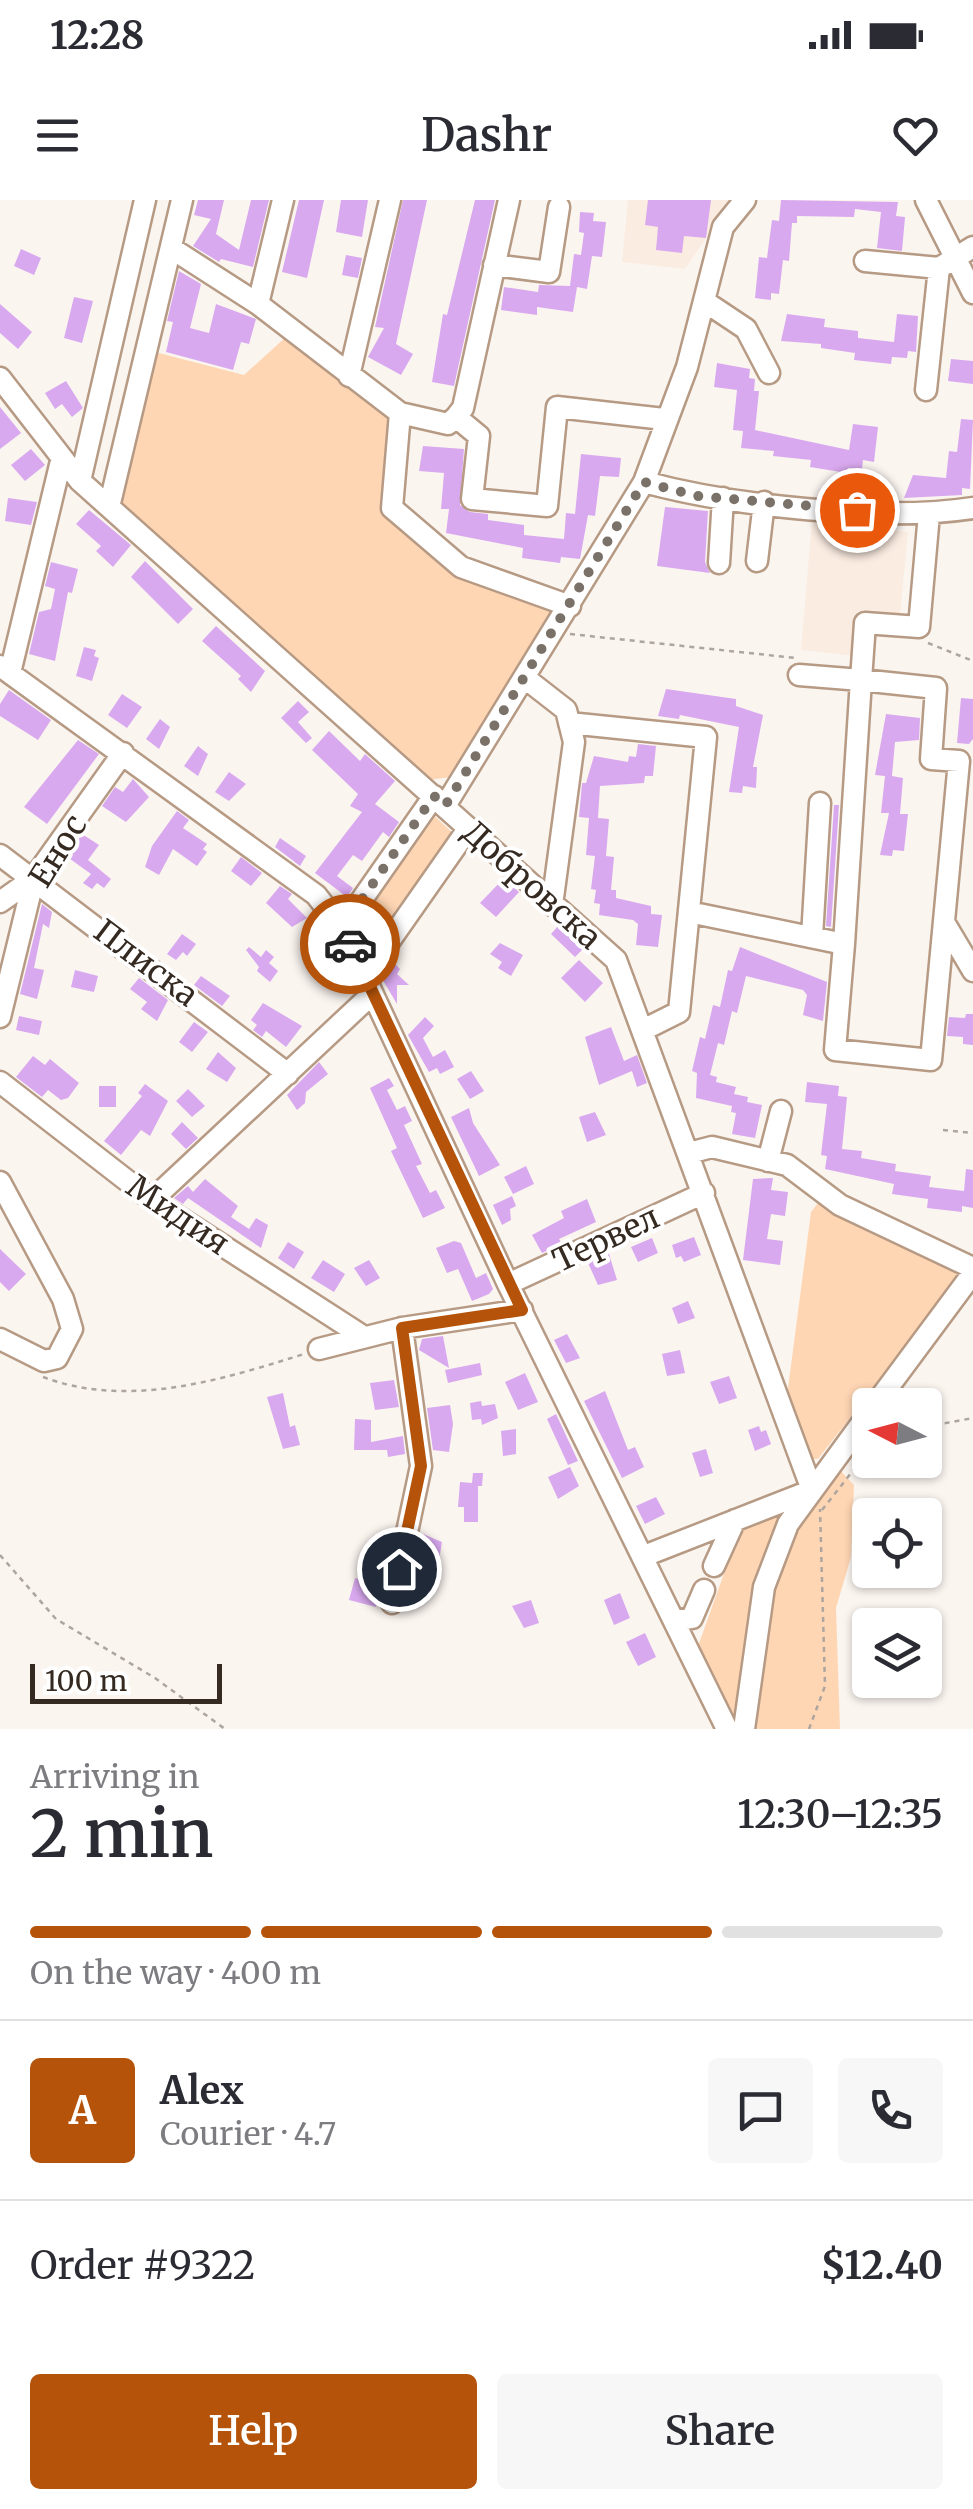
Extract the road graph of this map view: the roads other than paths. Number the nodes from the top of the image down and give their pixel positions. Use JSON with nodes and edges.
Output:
{"nodes":[{"id":1,"x":145,"y":200,"type":"edge"},
{"id":2,"x":182,"y":200,"type":"edge"},
{"id":3,"x":283,"y":200,"type":"edge"},
{"id":4,"x":390,"y":200,"type":"edge"},
{"id":5,"x":509,"y":200,"type":"edge"},
{"id":6,"x":745,"y":200,"type":"edge"},
{"id":7,"x":926,"y":200,"type":"edge"},
{"id":8,"x":559,"y":206,"type":"dead end"},
{"id":9,"x":973,"y":246,"type":"edge"},
{"id":10,"x":171,"y":248,"type":"junction"},
{"id":11,"x":865,"y":262,"type":"dead end"},
{"id":12,"x":947,"y":264,"type":"junction"},
{"id":13,"x":494,"y":265,"type":"junction"},
{"id":14,"x":973,"y":293,"type":"edge"},
{"id":15,"x":704,"y":302,"type":"junction"},
{"id":16,"x":258,"y":304,"type":"junction"},
{"id":17,"x":769,"y":373,"type":"dead end"},
{"id":18,"x":349,"y":376,"type":"junction"},
{"id":19,"x":1,"y":382,"type":"edge"},
{"id":20,"x":926,"y":390,"type":"dead end"},
{"id":21,"x":400,"y":412,"type":"junction"},
{"id":22,"x":456,"y":418,"type":"junction"},
{"id":23,"x":664,"y":418,"type":"junction"},
{"id":24,"x":61,"y":461,"type":"junction"},
{"id":25,"x":80,"y":481,"type":"junction"},
{"id":26,"x":644,"y":482,"type":"junction"},
{"id":27,"x":723,"y":498,"type":"junction"},
{"id":28,"x":764,"y":502,"type":"junction"},
{"id":29,"x":110,"y":503,"type":"junction"},
{"id":30,"x":973,"y":508,"type":"edge"},
{"id":31,"x":929,"y":514,"type":"junction"},
{"id":32,"x":757,"y":562,"type":"dead end"},
{"id":33,"x":720,"y":563,"type":"dead end"},
{"id":34,"x":570,"y":606,"type":"junction"},
{"id":35,"x":5,"y":670,"type":"edge"},
{"id":36,"x":800,"y":674,"type":"road end"},
{"id":37,"x":525,"y":678,"type":"junction"},
{"id":38,"x":861,"y":680,"type":"junction"},
{"id":39,"x":569,"y":723,"type":"junction"},
{"id":40,"x":124,"y":752,"type":"junction"},
{"id":41,"x":966,"y":762,"type":"edge"},
{"id":42,"x":440,"y":801,"type":"junction"},
{"id":43,"x":820,"y":804,"type":"dead end"},
{"id":44,"x":964,"y":809,"type":"edge"},
{"id":45,"x":468,"y":828,"type":"junction"},
{"id":46,"x":0,"y":855,"type":"edge"},
{"id":47,"x":34,"y":878,"type":"junction"},
{"id":48,"x":0,"y":902,"type":"edge"},
{"id":49,"x":552,"y":905,"type":"junction"},
{"id":50,"x":689,"y":912,"type":"junction"},
{"id":51,"x":944,"y":922,"type":"junction"},
{"id":52,"x":342,"y":928,"type":"junction"},
{"id":53,"x":812,"y":937,"type":"junction"},
{"id":54,"x":844,"y":944,"type":"junction"},
{"id":55,"x":973,"y":972,"type":"edge"},
{"id":56,"x":368,"y":986,"type":"junction"},
{"id":57,"x":0,"y":1017,"type":"edge"},
{"id":58,"x":645,"y":1029,"type":"junction"},
{"id":59,"x":288,"y":1074,"type":"junction"},
{"id":60,"x":0,"y":1082,"type":"edge"},
{"id":61,"x":780,"y":1111,"type":"dead end"},
{"id":62,"x":689,"y":1153,"type":"junction"},
{"id":63,"x":768,"y":1161,"type":"junction"},
{"id":64,"x":0,"y":1182,"type":"edge"},
{"id":65,"x":704,"y":1193,"type":"junction"},
{"id":66,"x":152,"y":1200,"type":"junction"},
{"id":67,"x":973,"y":1271,"type":"edge"},
{"id":68,"x":508,"y":1284,"type":"junction"},
{"id":69,"x":522,"y":1310,"type":"junction"},
{"id":70,"x":402,"y":1328,"type":"junction"},
{"id":71,"x":364,"y":1337,"type":"junction"},
{"id":72,"x":0,"y":1340,"type":"edge"},
{"id":73,"x":319,"y":1349,"type":"road end"},
{"id":74,"x":887,"y":1388,"type":"edge"},
{"id":75,"x":852,"y":1436,"type":"edge"},
{"id":76,"x":812,"y":1490,"type":"junction"},
{"id":77,"x":734,"y":1520,"type":"junction"},
{"id":78,"x":644,"y":1556,"type":"junction"},
{"id":79,"x":714,"y":1566,"type":"dead end"},
{"id":80,"x":704,"y":1590,"type":"dead end"},
{"id":81,"x":392,"y":1604,"type":"dead end"},
{"id":82,"x":676,"y":1621,"type":"junction"},
{"id":83,"x":728,"y":1729,"type":"edge"},
{"id":84,"x":744,"y":1729,"type":"edge"}],
"edges":[{"from":1,"to":25,"type":"street"},
{"from":2,"to":10,"type":"street"},
{"from":3,"to":16,"type":"street"},
{"from":4,"to":18,"type":"street"},
{"from":5,"to":13,"type":"street"},
{"from":6,"to":15,"type":"street"},
{"from":7,"to":12,"type":"street"},
{"from":8,"to":13,"type":"street"},
{"from":9,"to":12,"type":"street"},
{"from":10,"to":16,"type":"street"},
{"from":10,"to":29,"type":"street"},
{"from":11,"to":12,"type":"street"},
{"from":12,"to":14,"type":"street"},
{"from":12,"to":20,"type":"street"},
{"from":13,"to":22,"type":"street"},
{"from":15,"to":17,"type":"street"},
{"from":15,"to":23,"type":"street"},
{"from":16,"to":18,"type":"street"},
{"from":18,"to":21,"type":"street"},
{"from":19,"to":24,"type":"street","name":"Добровска"},
{"from":21,"to":22,"type":"street"},
{"from":21,"to":34,"type":"street"},
{"from":22,"to":23,"type":"street"},
{"from":23,"to":26,"type":"street"},
{"from":24,"to":25,"type":"street","name":"Добровска"},
{"from":24,"to":35,"type":"street"},
{"from":25,"to":29,"type":"street","name":"Добровска"},
{"from":26,"to":27,"type":"street"},
{"from":26,"to":34,"type":"street"},
{"from":27,"to":28,"type":"street"},
{"from":27,"to":33,"type":"street"},
{"from":28,"to":31,"type":"street"},
{"from":28,"to":32,"type":"street"},
{"from":29,"to":42,"type":"street","name":"Добровска"},
{"from":30,"to":31,"type":"street"},
{"from":31,"to":38,"type":"street"},
{"from":34,"to":37,"type":"street"},
{"from":35,"to":40,"type":"street"},
{"from":36,"to":38,"type":"street"},
{"from":37,"to":39,"type":"street"},
{"from":37,"to":42,"type":"street"},
{"from":38,"to":41,"type":"street"},
{"from":38,"to":54,"type":"street"},
{"from":39,"to":49,"type":"street"},
{"from":39,"to":50,"type":"street"},
{"from":40,"to":47,"type":"street","name":"Енос"},
{"from":40,"to":52,"type":"street"},
{"from":41,"to":44,"type":"street"},
{"from":42,"to":45,"type":"street","name":"Добровска"},
{"from":42,"to":52,"type":"street"},
{"from":43,"to":53,"type":"street"},
{"from":44,"to":51,"type":"street"},
{"from":45,"to":49,"type":"street","name":"Добровска"},
{"from":45,"to":56,"type":"street"},
{"from":46,"to":47,"type":"street","name":"Плиска"},
{"from":47,"to":48,"type":"street"},
{"from":47,"to":57,"type":"street","name":"Енос"},
{"from":47,"to":59,"type":"street","name":"Плиска"},
{"from":49,"to":58,"type":"street","name":"Добровска"},
{"from":50,"to":53,"type":"street"},
{"from":50,"to":58,"type":"street"},
{"from":51,"to":54,"type":"street"},
{"from":51,"to":55,"type":"street"},
{"from":52,"to":56,"type":"street"},
{"from":53,"to":54,"type":"street"},
{"from":56,"to":59,"type":"street"},
{"from":56,"to":68,"type":"street"},
{"from":58,"to":62,"type":"street","name":"Добровска"},
{"from":59,"to":66,"type":"street"},
{"from":60,"to":66,"type":"street","name":"Мидия"},
{"from":61,"to":63,"type":"street"},
{"from":62,"to":63,"type":"street"},
{"from":62,"to":65,"type":"street","name":"Добровска"},
{"from":63,"to":67,"type":"street"},
{"from":64,"to":72,"type":"street"},
{"from":65,"to":68,"type":"street","name":"Тервел"},
{"from":65,"to":76,"type":"street","name":"Добровска"},
{"from":66,"to":71,"type":"street","name":"Мидия"},
{"from":67,"to":74,"type":"street"},
{"from":68,"to":69,"type":"street"},
{"from":69,"to":70,"type":"street"},
{"from":69,"to":78,"type":"street"},
{"from":70,"to":71,"type":"street"},
{"from":70,"to":81,"type":"street"},
{"from":71,"to":73,"type":"street"},
{"from":75,"to":76,"type":"street"},
{"from":76,"to":77,"type":"street"},
{"from":76,"to":84,"type":"street"},
{"from":77,"to":78,"type":"street"},
{"from":77,"to":79,"type":"street"},
{"from":78,"to":82,"type":"street"},
{"from":80,"to":82,"type":"street"},
{"from":82,"to":83,"type":"street"}]}
